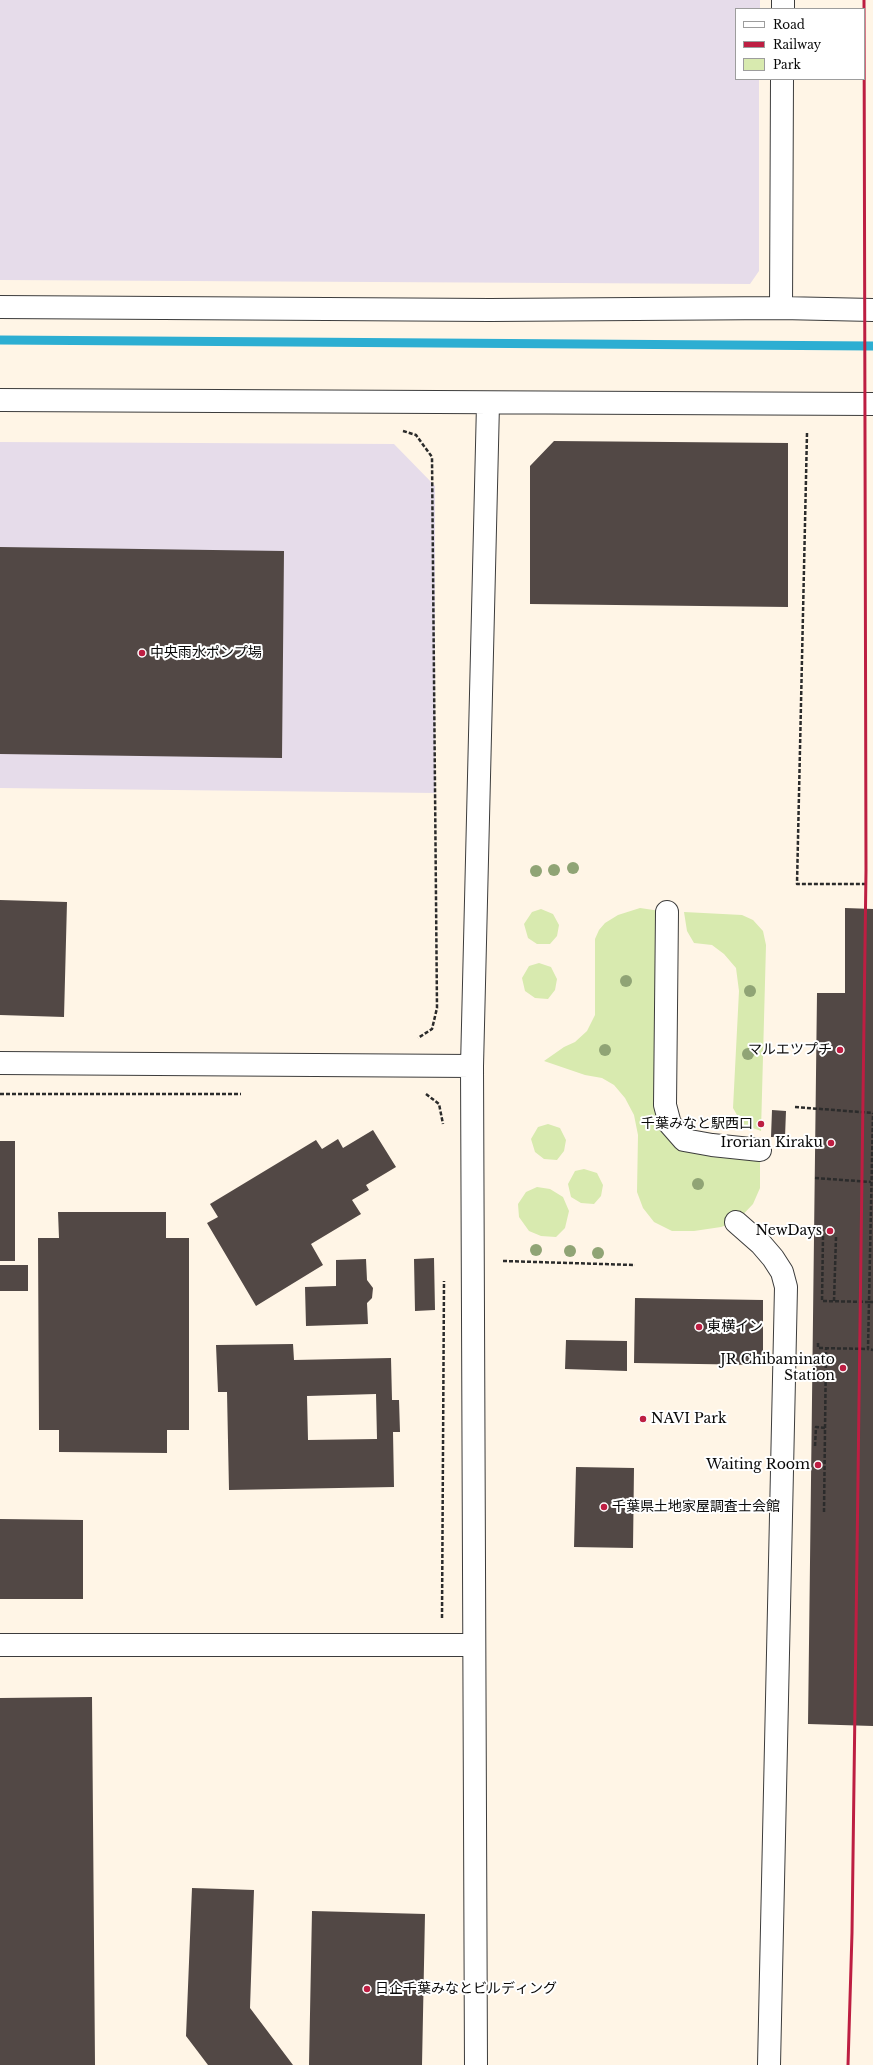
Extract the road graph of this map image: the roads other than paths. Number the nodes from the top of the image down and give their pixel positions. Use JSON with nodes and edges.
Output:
{"nodes":[{"id":1,"x":782,"y":80,"type":"edge"},
{"id":2,"x":0,"y":307,"type":"edge"},
{"id":3,"x":780,"y":308,"type":"junction"},
{"id":4,"x":873,"y":310,"type":"edge"},
{"id":5,"x":0,"y":400,"type":"edge"},
{"id":6,"x":488,"y":404,"type":"junction"},
{"id":7,"x":873,"y":404,"type":"edge"},
{"id":8,"x":666,"y":912,"type":"dead end"},
{"id":9,"x":0,"y":1063,"type":"edge"},
{"id":10,"x":472,"y":1066,"type":"junction"},
{"id":11,"x":760,"y":1150,"type":"dead end"},
{"id":12,"x":736,"y":1222,"type":"dead end"},
{"id":13,"x":0,"y":1645,"type":"edge"},
{"id":14,"x":473,"y":1645,"type":"junction"},
{"id":15,"x":476,"y":2065,"type":"edge"},
{"id":16,"x":769,"y":2065,"type":"edge"}],
"edges":[{"from":1,"to":3,"type":"street"},
{"from":2,"to":3,"type":"street"},
{"from":3,"to":4,"type":"street"},
{"from":5,"to":6,"type":"street"},
{"from":6,"to":7,"type":"street"},
{"from":6,"to":10,"type":"street"},
{"from":8,"to":11,"type":"street"},
{"from":9,"to":10,"type":"street"},
{"from":10,"to":14,"type":"street"},
{"from":12,"to":16,"type":"street"},
{"from":13,"to":14,"type":"street"},
{"from":14,"to":15,"type":"street"}]}
